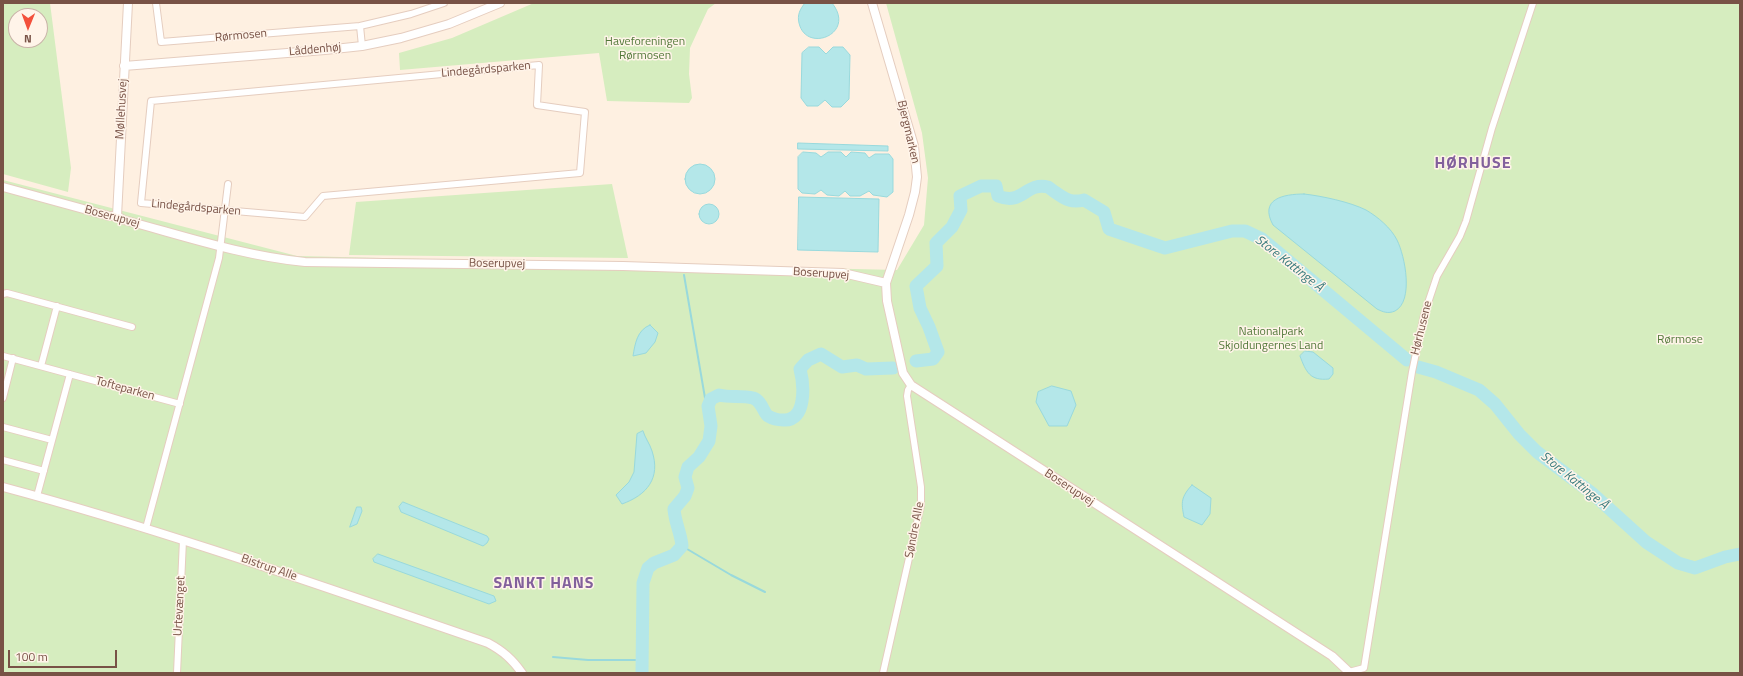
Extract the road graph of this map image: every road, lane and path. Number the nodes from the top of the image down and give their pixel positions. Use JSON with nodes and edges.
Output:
{"nodes":[{"id":1,"x":128,"y":3,"type":"edge"},
{"id":2,"x":156,"y":3,"type":"edge"},
{"id":3,"x":444,"y":3,"type":"edge"},
{"id":4,"x":500,"y":3,"type":"edge"},
{"id":5,"x":872,"y":3,"type":"edge"},
{"id":6,"x":1533,"y":3,"type":"edge"},
{"id":7,"x":360,"y":26,"type":"junction"},
{"id":8,"x":362,"y":46,"type":"junction"},
{"id":9,"x":124,"y":66,"type":"junction"},
{"id":10,"x":228,"y":184,"type":"dead end"},
{"id":11,"x":3,"y":187,"type":"edge"},
{"id":12,"x":225,"y":210,"type":"junction"},
{"id":13,"x":117,"y":216,"type":"junction"},
{"id":14,"x":222,"y":246,"type":"junction"},
{"id":15,"x":886,"y":283,"type":"junction"},
{"id":16,"x":3,"y":294,"type":"edge"},
{"id":17,"x":57,"y":306,"type":"junction"},
{"id":18,"x":132,"y":327,"type":"dead end"},
{"id":19,"x":3,"y":356,"type":"edge"},
{"id":20,"x":13,"y":358,"type":"junction"},
{"id":21,"x":41,"y":366,"type":"junction"},
{"id":22,"x":70,"y":374,"type":"junction"},
{"id":23,"x":911,"y":385,"type":"junction"},
{"id":24,"x":3,"y":398,"type":"edge"},
{"id":25,"x":180,"y":404,"type":"junction"},
{"id":26,"x":3,"y":427,"type":"edge"},
{"id":27,"x":52,"y":440,"type":"junction"},
{"id":28,"x":3,"y":460,"type":"edge"},
{"id":29,"x":44,"y":471,"type":"junction"},
{"id":30,"x":3,"y":487,"type":"edge"},
{"id":31,"x":37,"y":496,"type":"junction"},
{"id":32,"x":146,"y":528,"type":"junction"},
{"id":33,"x":183,"y":540,"type":"junction"},
{"id":34,"x":1364,"y":670,"type":"edge"},
{"id":35,"x":1349,"y":672,"type":"edge"},
{"id":36,"x":177,"y":673,"type":"edge"},
{"id":37,"x":522,"y":673,"type":"edge"},
{"id":38,"x":883,"y":673,"type":"edge"}],
"edges":[{"from":1,"to":9,"type":"street","name":"Møllehusvej"},
{"from":2,"to":7,"type":"street","name":"Rørmosen"},
{"from":3,"to":7,"type":"street","name":"Rørmosen"},
{"from":4,"to":8,"type":"street","name":"Låddenhøj"},
{"from":5,"to":15,"type":"street","name":"Bjergmarken"},
{"from":6,"to":34,"type":"street","name":"Hørhusene"},
{"from":7,"to":8,"type":"street"},
{"from":8,"to":9,"type":"street","name":"Låddenhøj"},
{"from":9,"to":13,"type":"street","name":"Møllehusvej"},
{"from":10,"to":12,"type":"street"},
{"from":11,"to":13,"type":"street","name":"Boserupvej"},
{"from":12,"to":12,"type":"street","name":"Lindegårdsparken"},
{"from":12,"to":14,"type":"street"},
{"from":13,"to":14,"type":"street","name":"Boserupvej"},
{"from":14,"to":15,"type":"street","name":"Boserupvej"},
{"from":14,"to":25,"type":"street"},
{"from":15,"to":23,"type":"street","name":"Boserupvej"},
{"from":16,"to":17,"type":"street"},
{"from":17,"to":18,"type":"street"},
{"from":17,"to":21,"type":"street"},
{"from":19,"to":20,"type":"street","name":"Tofteparken"},
{"from":20,"to":21,"type":"street","name":"Tofteparken"},
{"from":20,"to":24,"type":"street"},
{"from":21,"to":22,"type":"street","name":"Tofteparken"},
{"from":22,"to":25,"type":"street","name":"Tofteparken"},
{"from":22,"to":27,"type":"street"},
{"from":23,"to":35,"type":"street","name":"Boserupvej"},
{"from":23,"to":38,"type":"street","name":"Søndre Alle"},
{"from":25,"to":32,"type":"street"},
{"from":26,"to":27,"type":"street"},
{"from":27,"to":29,"type":"street"},
{"from":28,"to":29,"type":"street"},
{"from":29,"to":31,"type":"street"},
{"from":30,"to":31,"type":"street","name":"Bistrup Alle"},
{"from":31,"to":32,"type":"street","name":"Bistrup Alle"},
{"from":32,"to":33,"type":"street","name":"Bistrup Alle"},
{"from":33,"to":36,"type":"street","name":"Urtevænget"},
{"from":33,"to":37,"type":"street","name":"Bistrup Alle"},
{"from":34,"to":35,"type":"street","name":"Hørhusene"}]}
